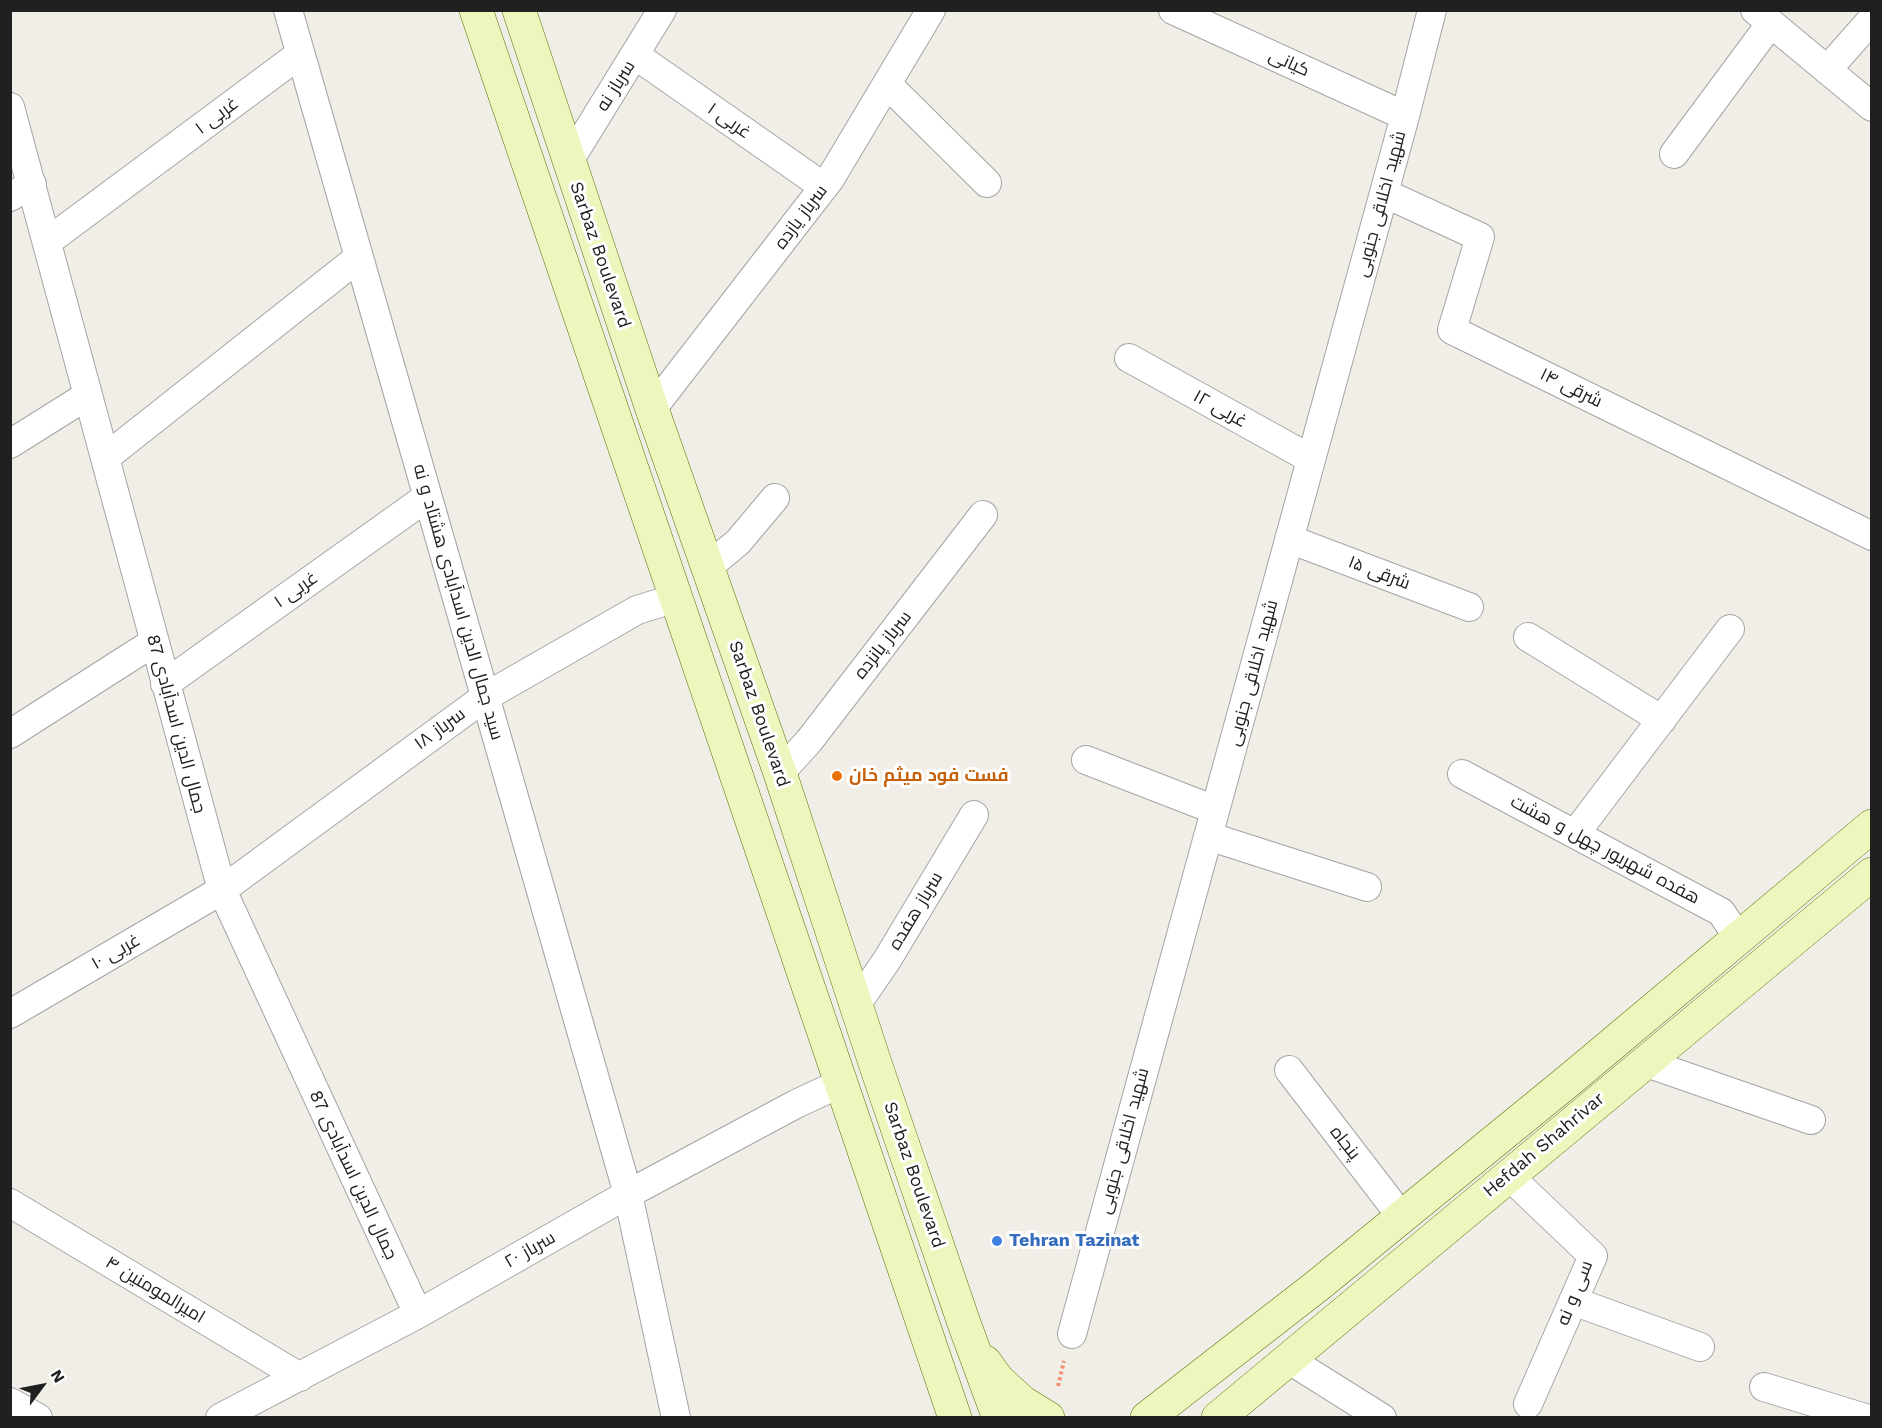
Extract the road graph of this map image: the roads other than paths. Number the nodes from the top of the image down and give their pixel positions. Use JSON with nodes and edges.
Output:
{"nodes":[{"id":1,"x":288,"y":10,"type":"edge"},
{"id":2,"x":476,"y":10,"type":"edge"},
{"id":3,"x":519,"y":10,"type":"edge"},
{"id":4,"x":662,"y":10,"type":"edge"},
{"id":5,"x":931,"y":10,"type":"edge"},
{"id":6,"x":1173,"y":10,"type":"edge"},
{"id":7,"x":1432,"y":10,"type":"edge"},
{"id":8,"x":1763,"y":17,"type":"edge"},
{"id":9,"x":1872,"y":19,"type":"edge"},
{"id":10,"x":300,"y":54,"type":"junction"},
{"id":11,"x":635,"y":55,"type":"junction"},
{"id":12,"x":1827,"y":70,"type":"junction"},
{"id":13,"x":887,"y":84,"type":"junction"},
{"id":14,"x":10,"y":107,"type":"edge"},
{"id":15,"x":1872,"y":107,"type":"edge"},
{"id":16,"x":1405,"y":116,"type":"junction"},
{"id":17,"x":1674,"y":154,"type":"dead end"},
{"id":18,"x":569,"y":161,"type":"junction"},
{"id":19,"x":987,"y":183,"type":"dead end"},
{"id":20,"x":824,"y":187,"type":"junction"},
{"id":21,"x":21,"y":191,"type":"edge"},
{"id":22,"x":1384,"y":192,"type":"junction"},
{"id":23,"x":47,"y":242,"type":"junction"},
{"id":24,"x":358,"y":258,"type":"junction"},
{"id":25,"x":1129,"y":358,"type":"dead end"},
{"id":26,"x":88,"y":395,"type":"junction"},
{"id":27,"x":652,"y":409,"type":"junction"},
{"id":28,"x":10,"y":444,"type":"edge"},
{"id":29,"x":105,"y":458,"type":"junction"},
{"id":30,"x":1311,"y":459,"type":"junction"},
{"id":31,"x":427,"y":497,"type":"junction"},
{"id":32,"x":775,"y":498,"type":"dead end"},
{"id":33,"x":984,"y":515,"type":"dead end"},
{"id":34,"x":1872,"y":536,"type":"edge"},
{"id":35,"x":1289,"y":539,"type":"junction"},
{"id":36,"x":708,"y":567,"type":"junction"},
{"id":37,"x":676,"y":598,"type":"junction"},
{"id":38,"x":1469,"y":607,"type":"dead end"},
{"id":39,"x":1730,"y":629,"type":"dead end"},
{"id":40,"x":1528,"y":637,"type":"dead end"},
{"id":41,"x":154,"y":642,"type":"junction"},
{"id":42,"x":165,"y":684,"type":"junction"},
{"id":43,"x":485,"y":697,"type":"junction"},
{"id":44,"x":1662,"y":720,"type":"junction"},
{"id":45,"x":10,"y":734,"type":"edge"},
{"id":46,"x":1086,"y":760,"type":"dead end"},
{"id":47,"x":780,"y":773,"type":"junction"},
{"id":48,"x":1462,"y":774,"type":"dead end"},
{"id":49,"x":974,"y":815,"type":"dead end"},
{"id":50,"x":1211,"y":823,"type":"junction"},
{"id":51,"x":1872,"y":826,"type":"edge"},
{"id":52,"x":1575,"y":834,"type":"junction"},
{"id":53,"x":1872,"y":874,"type":"edge"},
{"id":54,"x":1367,"y":887,"type":"dead end"},
{"id":55,"x":222,"y":890,"type":"junction"},
{"id":56,"x":1738,"y":937,"type":"junction"},
{"id":57,"x":856,"y":1005,"type":"junction"},
{"id":58,"x":10,"y":1014,"type":"edge"},
{"id":59,"x":1644,"y":1062,"type":"junction"},
{"id":60,"x":1289,"y":1070,"type":"dead end"},
{"id":61,"x":841,"y":1083,"type":"junction"},
{"id":62,"x":1811,"y":1120,"type":"dead end"},
{"id":63,"x":1509,"y":1175,"type":"junction"},
{"id":64,"x":628,"y":1194,"type":"junction"},
{"id":65,"x":10,"y":1203,"type":"edge"},
{"id":66,"x":1401,"y":1215,"type":"junction"},
{"id":67,"x":1573,"y":1301,"type":"junction"},
{"id":68,"x":418,"y":1314,"type":"junction"},
{"id":69,"x":965,"y":1326,"type":"junction"},
{"id":70,"x":1072,"y":1334,"type":"road end"},
{"id":71,"x":1700,"y":1347,"type":"dead end"},
{"id":72,"x":1288,"y":1359,"type":"junction"},
{"id":73,"x":300,"y":1377,"type":"junction"},
{"id":74,"x":1764,"y":1386,"type":"dead end"},
{"id":75,"x":10,"y":1402,"type":"edge"},
{"id":76,"x":1528,"y":1404,"type":"dead end"},
{"id":77,"x":1052,"y":1407,"type":"edge"},
{"id":78,"x":38,"y":1418,"type":"edge"},
{"id":79,"x":220,"y":1418,"type":"edge"},
{"id":80,"x":676,"y":1418,"type":"edge"},
{"id":81,"x":955,"y":1418,"type":"edge"},
{"id":82,"x":999,"y":1418,"type":"edge"},
{"id":83,"x":1147,"y":1418,"type":"edge"},
{"id":84,"x":1218,"y":1418,"type":"edge"},
{"id":85,"x":1382,"y":1418,"type":"edge"},
{"id":86,"x":1864,"y":1418,"type":"edge"}],
"edges":[{"from":1,"to":10,"type":"street","name":"سید جمال الدین اسدآبادی هشتاد و نه"},
{"from":2,"to":37,"type":"main road"},
{"from":3,"to":18,"type":"main road","name":"Sarbaz Boulevard"},
{"from":4,"to":11,"type":"street","name":"سرباز نه"},
{"from":5,"to":13,"type":"street","name":"سرباز یازده"},
{"from":6,"to":16,"type":"street","name":"کیانی"},
{"from":7,"to":16,"type":"street","name":"شهید اخلاقی جنوبی"},
{"from":8,"to":12,"type":"street"},
{"from":8,"to":17,"type":"street"},
{"from":9,"to":12,"type":"street"},
{"from":10,"to":23,"type":"street","name":"غربی ۱"},
{"from":10,"to":24,"type":"street","name":"سید جمال الدین اسدآبادی هشتاد و نه"},
{"from":11,"to":18,"type":"street","name":"سرباز نه"},
{"from":11,"to":20,"type":"street","name":"غربی ۱"},
{"from":12,"to":15,"type":"street"},
{"from":13,"to":19,"type":"street"},
{"from":13,"to":20,"type":"street","name":"سرباز یازده"},
{"from":14,"to":21,"type":"street","name":"جمال الدین اسدآبادی 87"},
{"from":16,"to":22,"type":"street","name":"شهید اخلاقی جنوبی"},
{"from":18,"to":27,"type":"main road","name":"Sarbaz Boulevard"},
{"from":20,"to":27,"type":"street","name":"سرباز یازده"},
{"from":21,"to":23,"type":"street","name":"جمال الدین اسدآبادی 87"},
{"from":22,"to":30,"type":"street","name":"شهید اخلاقی جنوبی"},
{"from":22,"to":34,"type":"street","name":"شرقی ۱۴"},
{"from":23,"to":26,"type":"street","name":"جمال الدین اسدآبادی 87"},
{"from":24,"to":29,"type":"street"},
{"from":24,"to":31,"type":"street","name":"سید جمال الدین اسدآبادی هشتاد و نه"},
{"from":25,"to":30,"type":"street","name":"غربی ۱۲"},
{"from":26,"to":28,"type":"street"},
{"from":26,"to":29,"type":"street","name":"جمال الدین اسدآبادی 87"},
{"from":27,"to":36,"type":"main road","name":"Sarbaz Boulevard"},
{"from":29,"to":41,"type":"street","name":"جمال الدین اسدآبادی 87"},
{"from":30,"to":35,"type":"street","name":"شهید اخلاقی جنوبی"},
{"from":31,"to":42,"type":"street","name":"غربی ۱"},
{"from":31,"to":43,"type":"street","name":"سید جمال الدین اسدآبادی هشتاد و نه"},
{"from":32,"to":36,"type":"street"},
{"from":33,"to":47,"type":"street","name":"سرباز پانزده"},
{"from":35,"to":38,"type":"street","name":"شرقی ۱۵"},
{"from":35,"to":50,"type":"street","name":"شهید اخلاقی جنوبی"},
{"from":36,"to":47,"type":"main road","name":"Sarbaz Boulevard"},
{"from":37,"to":43,"type":"street","name":"سرباز ۱۸"},
{"from":37,"to":61,"type":"main road"},
{"from":39,"to":44,"type":"street"},
{"from":40,"to":44,"type":"street"},
{"from":41,"to":42,"type":"street","name":"جمال الدین اسدآبادی 87"},
{"from":41,"to":45,"type":"street"},
{"from":42,"to":55,"type":"street","name":"جمال الدین اسدآبادی 87"},
{"from":43,"to":55,"type":"street","name":"سرباز ۱۸"},
{"from":43,"to":64,"type":"street","name":"سید جمال الدین اسدآبادی هشتاد و نه"},
{"from":44,"to":52,"type":"street"},
{"from":46,"to":50,"type":"street"},
{"from":47,"to":57,"type":"main road","name":"Sarbaz Boulevard"},
{"from":48,"to":52,"type":"street","name":"هفده شهریور چهل و هشت"},
{"from":49,"to":57,"type":"street","name":"سرباز هفده"},
{"from":50,"to":54,"type":"street"},
{"from":50,"to":70,"type":"street","name":"شهید اخلاقی جنوبی"},
{"from":51,"to":56,"type":"main road"},
{"from":52,"to":56,"type":"street","name":"هفده شهریور چهل و هشت"},
{"from":53,"to":59,"type":"main road","name":"Hefdah Shahrivar"},
{"from":55,"to":58,"type":"street","name":"غربی ۱۰"},
{"from":55,"to":68,"type":"street","name":"جمال الدین اسدآبادی 87"},
{"from":56,"to":66,"type":"main road"},
{"from":57,"to":69,"type":"main road","name":"Sarbaz Boulevard"},
{"from":59,"to":62,"type":"street"},
{"from":59,"to":63,"type":"main road","name":"Hefdah Shahrivar"},
{"from":60,"to":66,"type":"street","name":"پنجاه"},
{"from":61,"to":64,"type":"street","name":"سرباز ۲۰"},
{"from":61,"to":81,"type":"main road"},
{"from":63,"to":67,"type":"street","name":"سی و نه"},
{"from":63,"to":72,"type":"main road","name":"Hefdah Shahrivar"},
{"from":64,"to":68,"type":"street","name":"سرباز ۲۰"},
{"from":64,"to":80,"type":"street","name":"سید جمال الدین اسدآبادی هشتاد و نه"},
{"from":65,"to":73,"type":"street","name":"امیرالمومنین ۴"},
{"from":66,"to":83,"type":"main road"},
{"from":67,"to":71,"type":"street"},
{"from":67,"to":76,"type":"street","name":"سی و نه"},
{"from":68,"to":73,"type":"street","name":"سرباز ۲۰"},
{"from":69,"to":77,"type":"main road"},
{"from":69,"to":82,"type":"main road","name":"Sarbaz Boulevard"},
{"from":72,"to":84,"type":"main road","name":"Hefdah Shahrivar"},
{"from":72,"to":85,"type":"street"},
{"from":73,"to":79,"type":"street","name":"سرباز ۲۰"},
{"from":74,"to":86,"type":"street"},
{"from":75,"to":78,"type":"street"}]}
